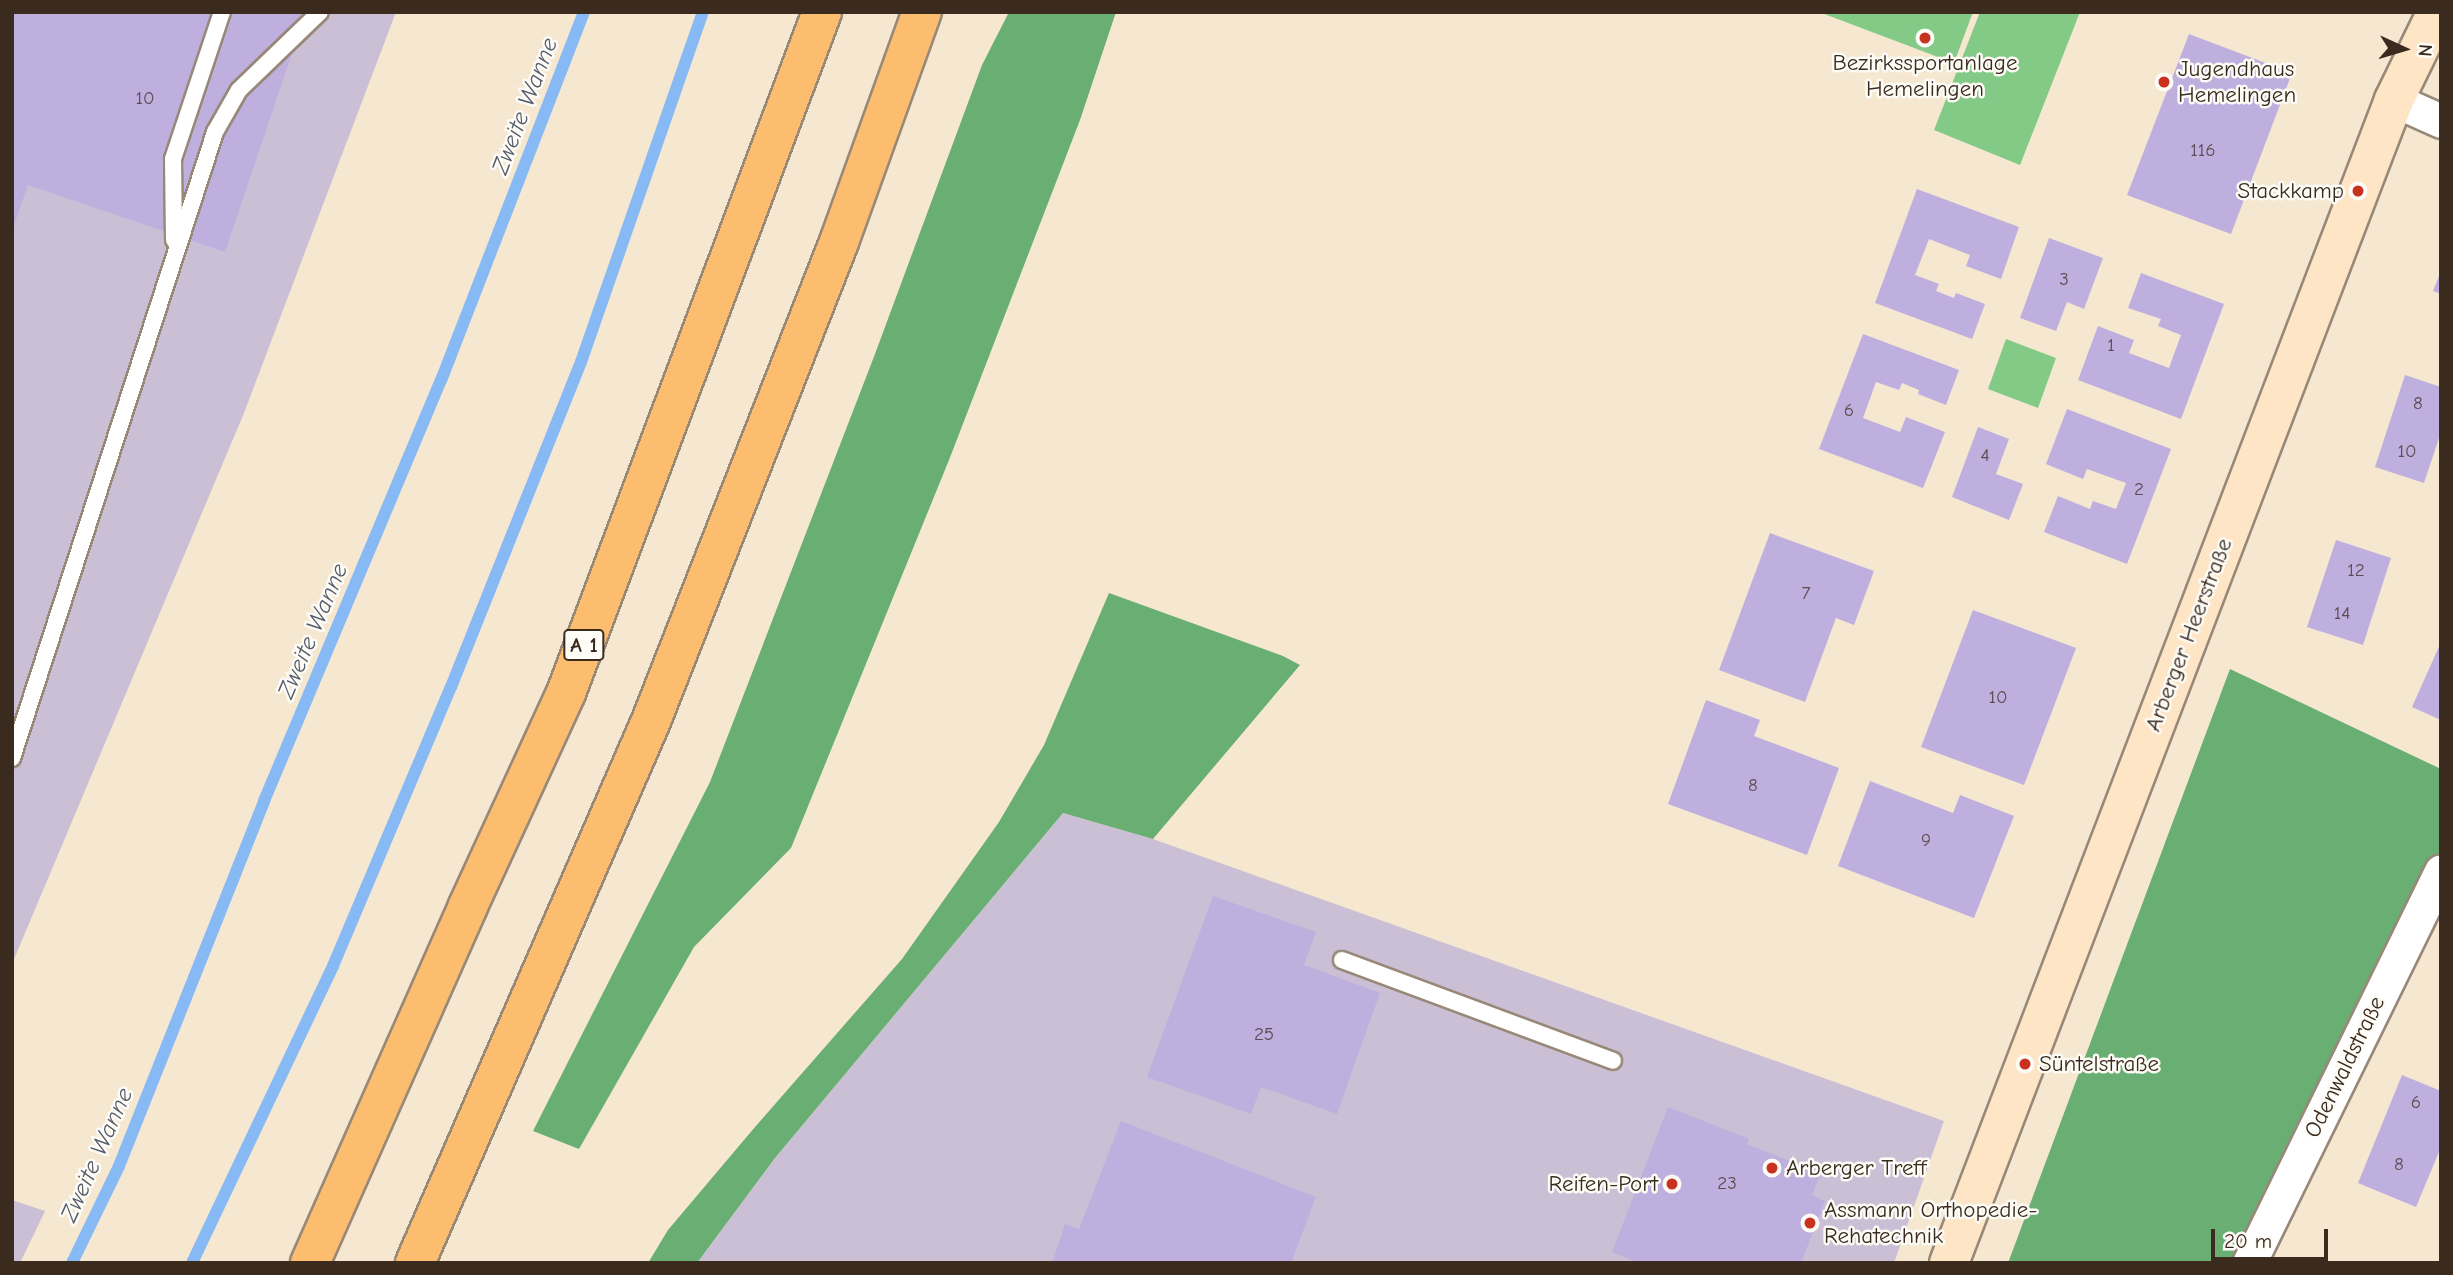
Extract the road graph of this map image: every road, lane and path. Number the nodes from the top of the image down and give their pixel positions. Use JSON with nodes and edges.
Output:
{"nodes":[{"id":1,"x":222,"y":12,"type":"edge"},
{"id":2,"x":320,"y":12,"type":"edge"},
{"id":3,"x":822,"y":12,"type":"edge"},
{"id":4,"x":922,"y":12,"type":"edge"},
{"id":5,"x":2437,"y":12,"type":"edge"},
{"id":6,"x":2394,"y":100,"type":"junction"},
{"id":7,"x":2441,"y":121,"type":"edge"},
{"id":8,"x":174,"y":252,"type":"junction"},
{"id":9,"x":12,"y":758,"type":"edge"},
{"id":10,"x":2441,"y":871,"type":"edge"},
{"id":11,"x":1342,"y":960,"type":"dead end"},
{"id":12,"x":1613,"y":1061,"type":"dead end"},
{"id":13,"x":310,"y":1263,"type":"edge"},
{"id":14,"x":415,"y":1263,"type":"edge"},
{"id":15,"x":1950,"y":1263,"type":"edge"},
{"id":16,"x":2249,"y":1263,"type":"edge"}],
"edges":[{"from":1,"to":8,"type":"lane"},
{"from":2,"to":8,"type":"lane"},
{"from":3,"to":13,"type":"highway","number":"A 1"},
{"from":4,"to":14,"type":"highway"},
{"from":5,"to":6,"type":"main road","name":"Arberger Heerstraße"},
{"from":6,"to":7,"type":"street"},
{"from":6,"to":15,"type":"main road","name":"Arberger Heerstraße"},
{"from":8,"to":9,"type":"lane"},
{"from":10,"to":16,"type":"street","name":"Odenwaldstraße"},
{"from":11,"to":12,"type":"lane"}]}
